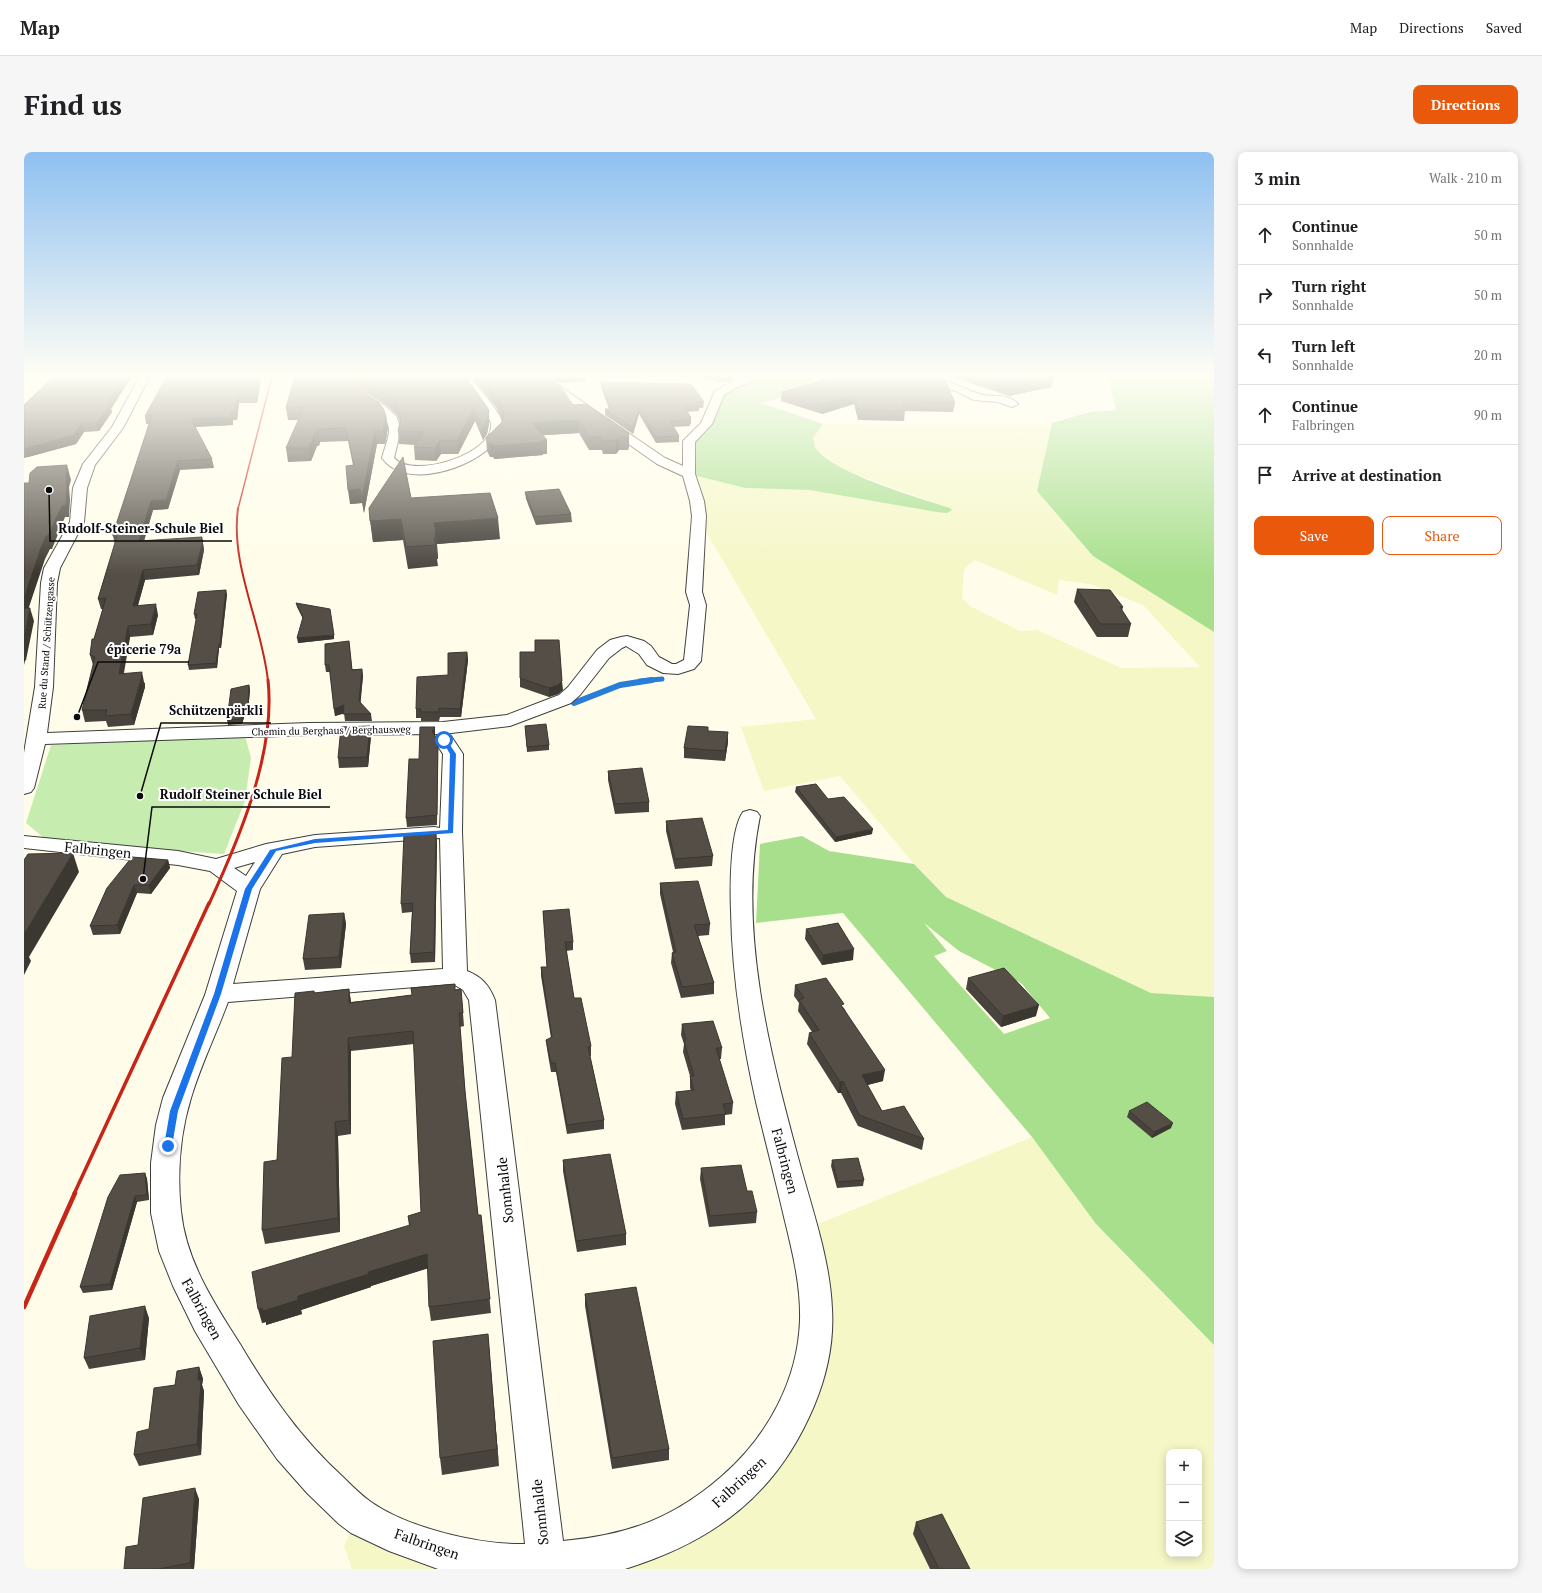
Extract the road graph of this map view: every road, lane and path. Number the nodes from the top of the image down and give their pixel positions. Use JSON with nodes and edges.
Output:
{"nodes":[{"id":1,"x":106,"y":442,"type":"edge"},
{"id":2,"x":393,"y":442,"type":"edge"},
{"id":3,"x":488,"y":442,"type":"edge"},
{"id":4,"x":634,"y":442,"type":"edge"},
{"id":5,"x":688,"y":442,"type":"edge"},
{"id":6,"x":688,"y":474,"type":"junction"},
{"id":7,"x":37,"y":739,"type":"junction"},
{"id":8,"x":444,"y":740,"type":"dead end"},
{"id":9,"x":24,"y":788,"type":"edge"},
{"id":10,"x":750,"y":816,"type":"dead end"},
{"id":11,"x":451,"y":832,"type":"junction"},
{"id":12,"x":24,"y":842,"type":"edge"},
{"id":13,"x":274,"y":850,"type":"junction"},
{"id":14,"x":217,"y":866,"type":"junction"},
{"id":15,"x":249,"y":889,"type":"junction"},
{"id":16,"x":455,"y":976,"type":"junction"},
{"id":17,"x":218,"y":994,"type":"junction"},
{"id":18,"x":546,"y":1562,"type":"junction"}],
"edges":[{"from":1,"to":7,"type":"street","name":"Rue du Stand / Schützengasse"},
{"from":2,"to":3,"type":"street"},
{"from":4,"to":6,"type":"street"},
{"from":5,"to":6,"type":"street","name":"Chemin du Berghaus / Berghausweg"},
{"from":6,"to":7,"type":"street","name":"Chemin du Berghaus / Berghausweg"},
{"from":7,"to":9,"type":"street","name":"Rue du Stand / Schützengasse"},
{"from":8,"to":11,"type":"street"},
{"from":10,"to":18,"type":"street","name":"Falbringen"},
{"from":11,"to":13,"type":"street"},
{"from":11,"to":16,"type":"street"},
{"from":12,"to":14,"type":"street","name":"Falbringen"},
{"from":13,"to":14,"type":"street"},
{"from":13,"to":15,"type":"street"},
{"from":14,"to":15,"type":"street","name":"Falbringen"},
{"from":15,"to":17,"type":"street","name":"Falbringen"},
{"from":16,"to":17,"type":"street"},
{"from":16,"to":18,"type":"street","name":"Sonnhalde"},
{"from":17,"to":18,"type":"street","name":"Falbringen"}]}
